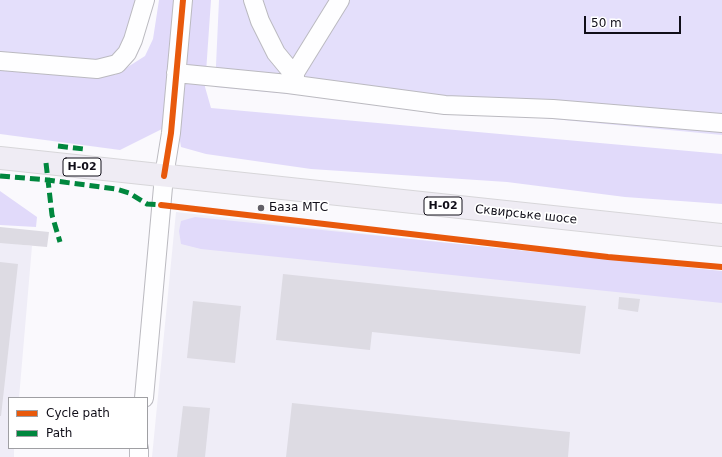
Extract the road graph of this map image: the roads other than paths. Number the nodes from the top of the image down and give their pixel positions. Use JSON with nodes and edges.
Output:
{"nodes":[{"id":1,"x":145,"y":0,"type":"edge"},
{"id":2,"x":183,"y":0,"type":"edge"},
{"id":3,"x":253,"y":0,"type":"edge"},
{"id":4,"x":340,"y":0,"type":"edge"},
{"id":5,"x":0,"y":61,"type":"edge"},
{"id":6,"x":176,"y":72,"type":"junction"},
{"id":7,"x":291,"y":80,"type":"junction"},
{"id":8,"x":722,"y":124,"type":"edge"},
{"id":9,"x":0,"y":158,"type":"edge"},
{"id":10,"x":164,"y":176,"type":"junction"},
{"id":11,"x":722,"y":235,"type":"edge"},
{"id":12,"x":144,"y":397,"type":"edge"}],
"edges":[{"from":1,"to":5,"type":"street"},
{"from":2,"to":6,"type":"street"},
{"from":3,"to":7,"type":"street"},
{"from":4,"to":7,"type":"street"},
{"from":6,"to":7,"type":"street"},
{"from":6,"to":10,"type":"street"},
{"from":7,"to":8,"type":"street"},
{"from":9,"to":10,"type":"main road","number":"Н-02"},
{"from":10,"to":11,"type":"main road","name":"Сквирське шосе","number":"Н-02"},
{"from":10,"to":12,"type":"street"}]}
